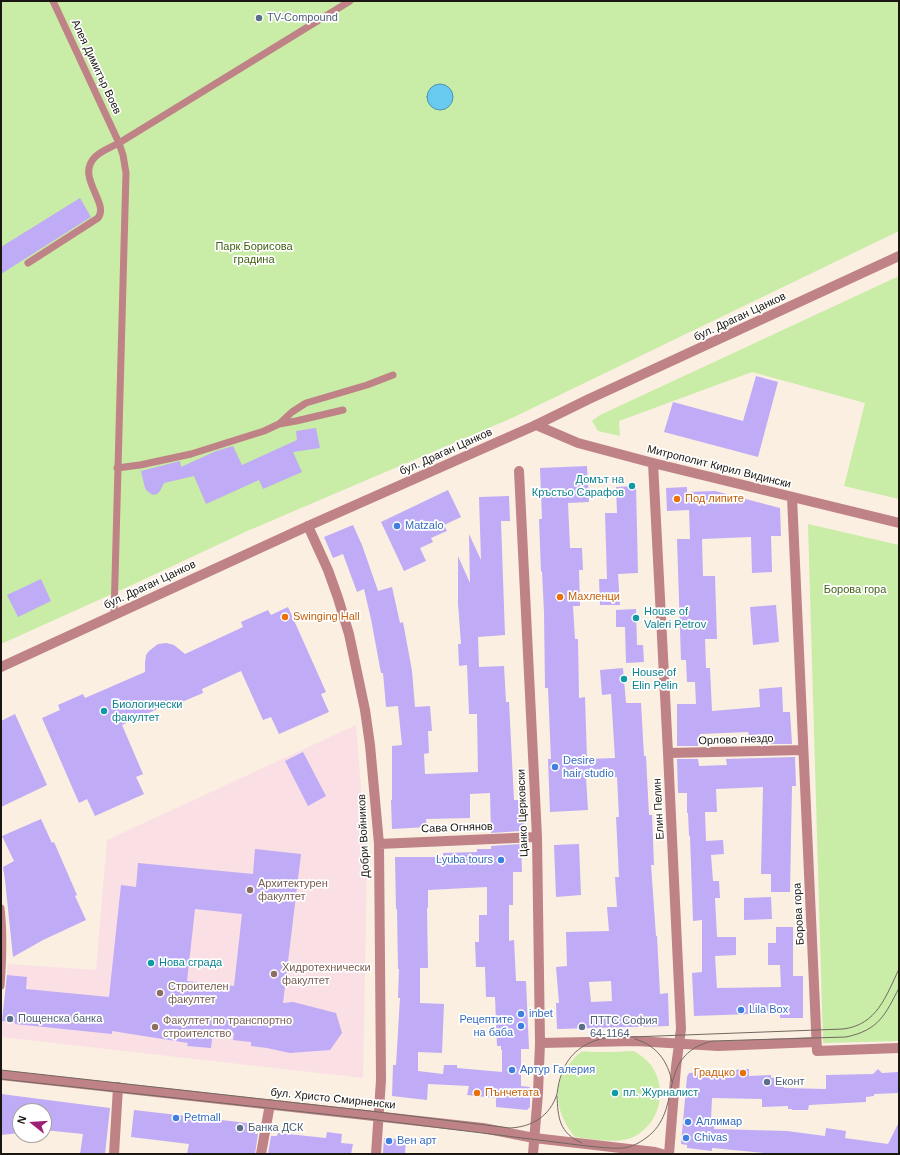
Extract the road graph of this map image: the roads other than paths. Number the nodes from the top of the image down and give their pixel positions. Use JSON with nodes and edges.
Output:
{"nodes":[{"id":1,"x":53,"y":1,"type":"edge"},
{"id":2,"x":350,"y":1,"type":"edge"},
{"id":3,"x":119,"y":142,"type":"junction"},
{"id":4,"x":899,"y":256,"type":"edge"},
{"id":5,"x":28,"y":263,"type":"dead end"},
{"id":6,"x":394,"y":375,"type":"dead end"},
{"id":7,"x":343,"y":410,"type":"dead end"},
{"id":8,"x":279,"y":424,"type":"junction"},
{"id":9,"x":536,"y":425,"type":"junction"},
{"id":10,"x":653,"y":463,"type":"junction"},
{"id":11,"x":117,"y":468,"type":"junction"},
{"id":12,"x":519,"y":471,"type":"dead end"},
{"id":13,"x":792,"y":497,"type":"junction"},
{"id":14,"x":899,"y":523,"type":"edge"},
{"id":15,"x":308,"y":526,"type":"junction"},
{"id":16,"x":114,"y":615,"type":"junction"},
{"id":17,"x":1,"y":667,"type":"edge"},
{"id":18,"x":803,"y":750,"type":"junction"},
{"id":19,"x":668,"y":754,"type":"junction"},
{"id":20,"x":537,"y":837,"type":"junction"},
{"id":21,"x":379,"y":844,"type":"junction"},
{"id":22,"x":1,"y":908,"type":"edge"},
{"id":23,"x":1,"y":986,"type":"edge"},
{"id":24,"x":816,"y":1042,"type":"junction"},
{"id":25,"x":540,"y":1043,"type":"junction"},
{"id":26,"x":679,"y":1043,"type":"junction"},
{"id":27,"x":899,"y":1048,"type":"edge"},
{"id":28,"x":1,"y":1075,"type":"edge"},
{"id":29,"x":118,"y":1087,"type":"junction"},
{"id":30,"x":270,"y":1104,"type":"junction"},
{"id":31,"x":378,"y":1116,"type":"junction"},
{"id":32,"x":534,"y":1138,"type":"junction"},
{"id":33,"x":114,"y":1154,"type":"edge"},
{"id":34,"x":261,"y":1154,"type":"edge"},
{"id":35,"x":376,"y":1154,"type":"edge"},
{"id":36,"x":533,"y":1154,"type":"edge"},
{"id":37,"x":662,"y":1154,"type":"edge"},
{"id":38,"x":669,"y":1154,"type":"edge"}],
"edges":[{"from":1,"to":3,"type":"lane","name":"Алея Димитър Воев"},
{"from":2,"to":3,"type":"lane"},
{"from":3,"to":5,"type":"lane"},
{"from":3,"to":11,"type":"lane","name":"Алея Димитър Воев"},
{"from":4,"to":9,"type":"street","name":"бул. Драган Цанков"},
{"from":6,"to":8,"type":"lane"},
{"from":7,"to":8,"type":"lane"},
{"from":8,"to":11,"type":"lane"},
{"from":9,"to":10,"type":"street","name":"Митрополит Кирил Видински"},
{"from":9,"to":15,"type":"street","name":"бул. Драган Цанков"},
{"from":10,"to":13,"type":"street","name":"Митрополит Кирил Видински"},
{"from":10,"to":19,"type":"street","name":"Елин Пелин"},
{"from":11,"to":16,"type":"lane","name":"Алея Димитър Воев"},
{"from":12,"to":20,"type":"street","name":"Цанко Церковски"},
{"from":13,"to":14,"type":"street","name":"Митрополит Кирил Видински"},
{"from":13,"to":18,"type":"street","name":"Борова гора"},
{"from":15,"to":16,"type":"street","name":"бул. Драган Цанков"},
{"from":15,"to":21,"type":"street","name":"Добри Войников"},
{"from":16,"to":17,"type":"street","name":"бул. Драган Цанков"},
{"from":18,"to":19,"type":"street","name":"Орлово гнездо"},
{"from":18,"to":24,"type":"street","name":"Борова гора"},
{"from":19,"to":26,"type":"street","name":"Елин Пелин"},
{"from":20,"to":21,"type":"street","name":"Сава Огнянов"},
{"from":20,"to":25,"type":"street","name":"Цанко Церковски"},
{"from":21,"to":31,"type":"street","name":"Добри Войников"},
{"from":22,"to":23,"type":"lane"},
{"from":24,"to":26,"type":"street"},
{"from":24,"to":27,"type":"street"},
{"from":25,"to":26,"type":"street"},
{"from":25,"to":32,"type":"street","name":"Цанко Церковски"},
{"from":26,"to":38,"type":"street","name":"Елин Пелин"},
{"from":28,"to":29,"type":"street","name":"бул. Христо Смирненски"},
{"from":29,"to":30,"type":"street","name":"бул. Христо Смирненски"},
{"from":29,"to":33,"type":"street"},
{"from":30,"to":31,"type":"street","name":"бул. Христо Смирненски"},
{"from":30,"to":34,"type":"street"},
{"from":31,"to":32,"type":"street","name":"бул. Христо Смирненски"},
{"from":31,"to":35,"type":"street","name":"Добри Войников"},
{"from":32,"to":36,"type":"street","name":"Цанко Церковски"},
{"from":32,"to":37,"type":"street","name":"бул. Христо Смирненски"}]}
